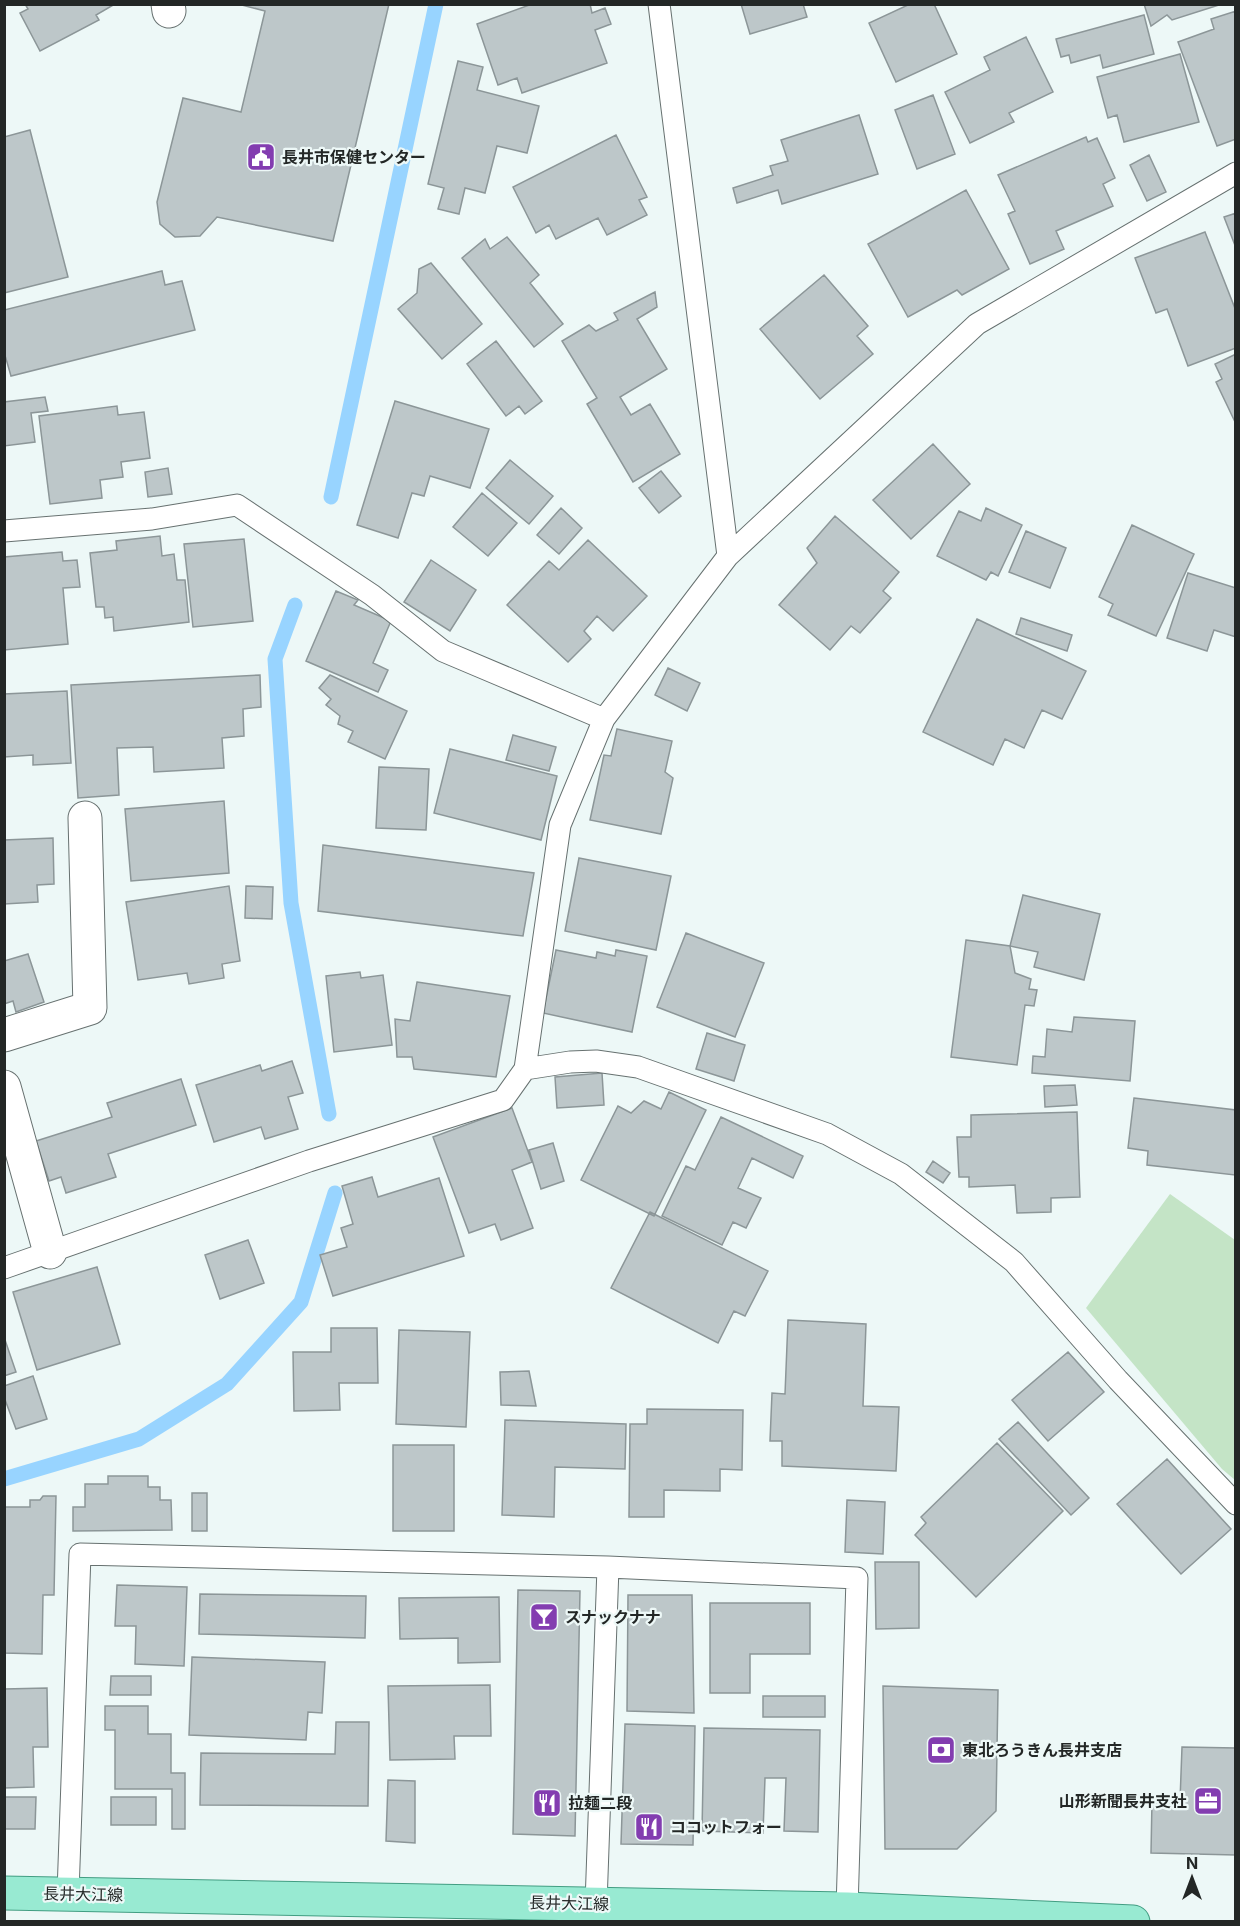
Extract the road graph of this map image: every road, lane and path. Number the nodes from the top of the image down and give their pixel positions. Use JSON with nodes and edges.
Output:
{"nodes":[{"id":1,"x":659,"y":4,"type":"edge"},
{"id":2,"x":1236,"y":173,"type":"edge"},
{"id":3,"x":4,"y":531,"type":"edge"},
{"id":4,"x":728,"y":556,"type":"junction"},
{"id":5,"x":604,"y":719,"type":"junction"},
{"id":6,"x":85,"y":819,"type":"dead end"},
{"id":7,"x":4,"y":1035,"type":"edge"},
{"id":8,"x":525,"y":1070,"type":"junction"},
{"id":9,"x":4,"y":1087,"type":"edge"},
{"id":10,"x":50,"y":1252,"type":"junction"},
{"id":11,"x":4,"y":1268,"type":"edge"},
{"id":12,"x":1236,"y":1504,"type":"edge"},
{"id":13,"x":608,"y":1567,"type":"junction"},
{"id":14,"x":4,"y":1893,"type":"edge"},
{"id":15,"x":68,"y":1893,"type":"junction"},
{"id":16,"x":596,"y":1904,"type":"junction"},
{"id":17,"x":847,"y":1909,"type":"junction"},
{"id":18,"x":1133,"y":1922,"type":"edge"}],
"edges":[{"from":1,"to":4,"type":"lane"},
{"from":2,"to":4,"type":"lane"},
{"from":3,"to":5,"type":"lane"},
{"from":4,"to":5,"type":"lane"},
{"from":5,"to":8,"type":"lane"},
{"from":6,"to":7,"type":"street"},
{"from":8,"to":10,"type":"lane"},
{"from":8,"to":12,"type":"lane"},
{"from":9,"to":10,"type":"street"},
{"from":10,"to":11,"type":"lane"},
{"from":13,"to":15,"type":"lane"},
{"from":13,"to":16,"type":"lane"},
{"from":13,"to":17,"type":"lane"},
{"from":14,"to":15,"type":"main road","name":"長井大江線"},
{"from":15,"to":16,"type":"main road","name":"長井大江線"},
{"from":16,"to":17,"type":"main road","name":"長井大江線"},
{"from":17,"to":18,"type":"main road","name":"長井大江線"}]}
